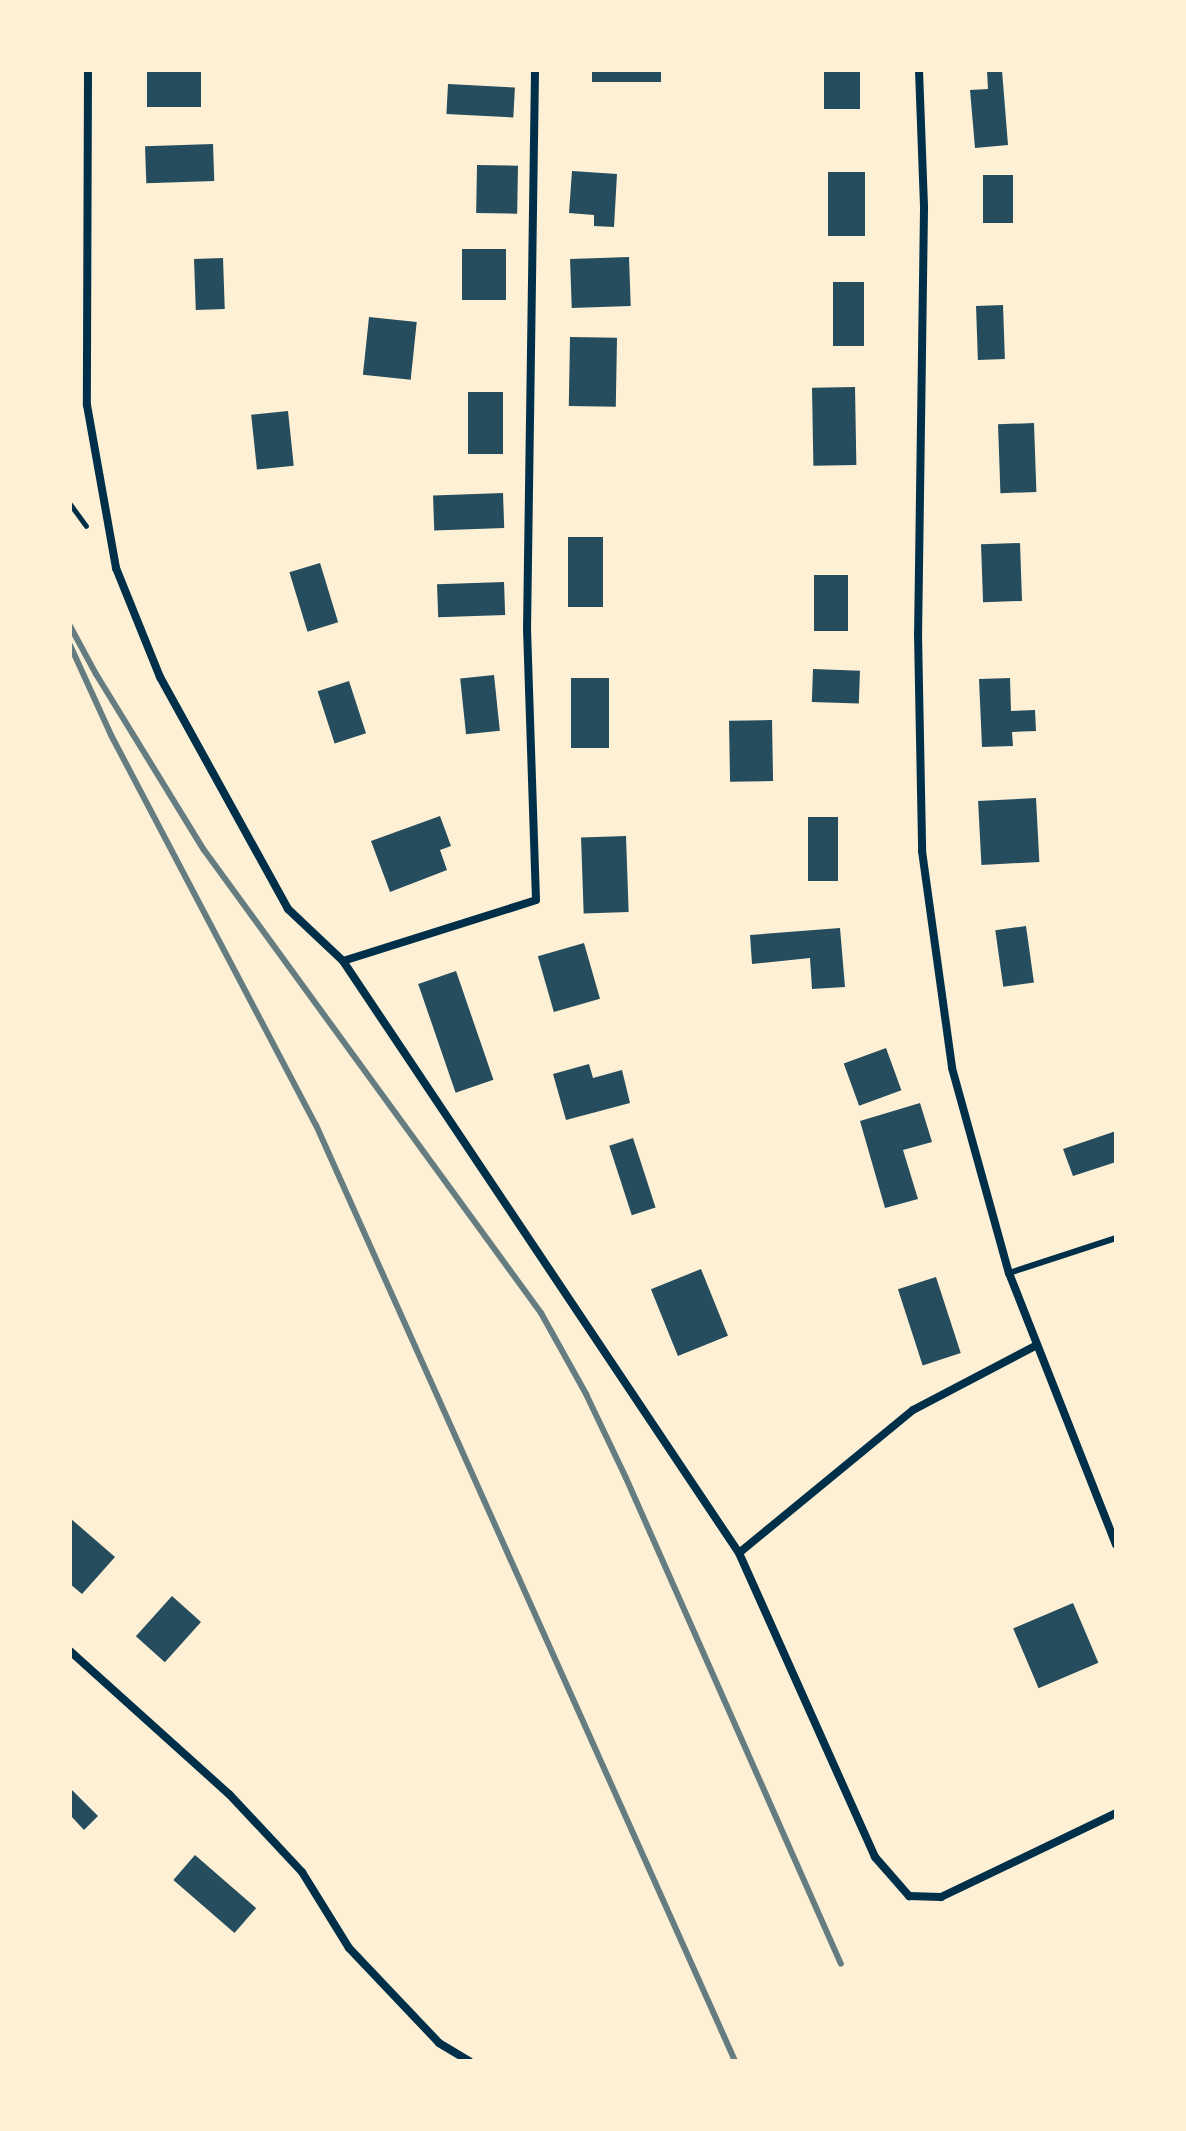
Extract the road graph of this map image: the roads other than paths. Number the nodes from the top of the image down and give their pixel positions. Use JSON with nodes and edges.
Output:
{"nodes":[{"id":1,"x":88,"y":70,"type":"edge"},
{"id":2,"x":535,"y":70,"type":"edge"},
{"id":3,"x":919,"y":70,"type":"edge"},
{"id":4,"x":343,"y":961,"type":"junction"},
{"id":5,"x":1116,"y":1238,"type":"edge"},
{"id":6,"x":1009,"y":1273,"type":"junction"},
{"id":7,"x":1037,"y":1345,"type":"junction"},
{"id":8,"x":1116,"y":1545,"type":"edge"},
{"id":9,"x":739,"y":1553,"type":"junction"},
{"id":10,"x":70,"y":1651,"type":"edge"},
{"id":11,"x":1116,"y":1813,"type":"edge"},
{"id":12,"x":469,"y":2061,"type":"edge"}],
"edges":[{"from":1,"to":4,"type":"street"},
{"from":2,"to":4,"type":"street"},
{"from":3,"to":6,"type":"street"},
{"from":4,"to":9,"type":"street"},
{"from":5,"to":6,"type":"lane"},
{"from":6,"to":7,"type":"street"},
{"from":7,"to":8,"type":"street"},
{"from":7,"to":9,"type":"street"},
{"from":9,"to":11,"type":"street"},
{"from":10,"to":12,"type":"street"}]}
